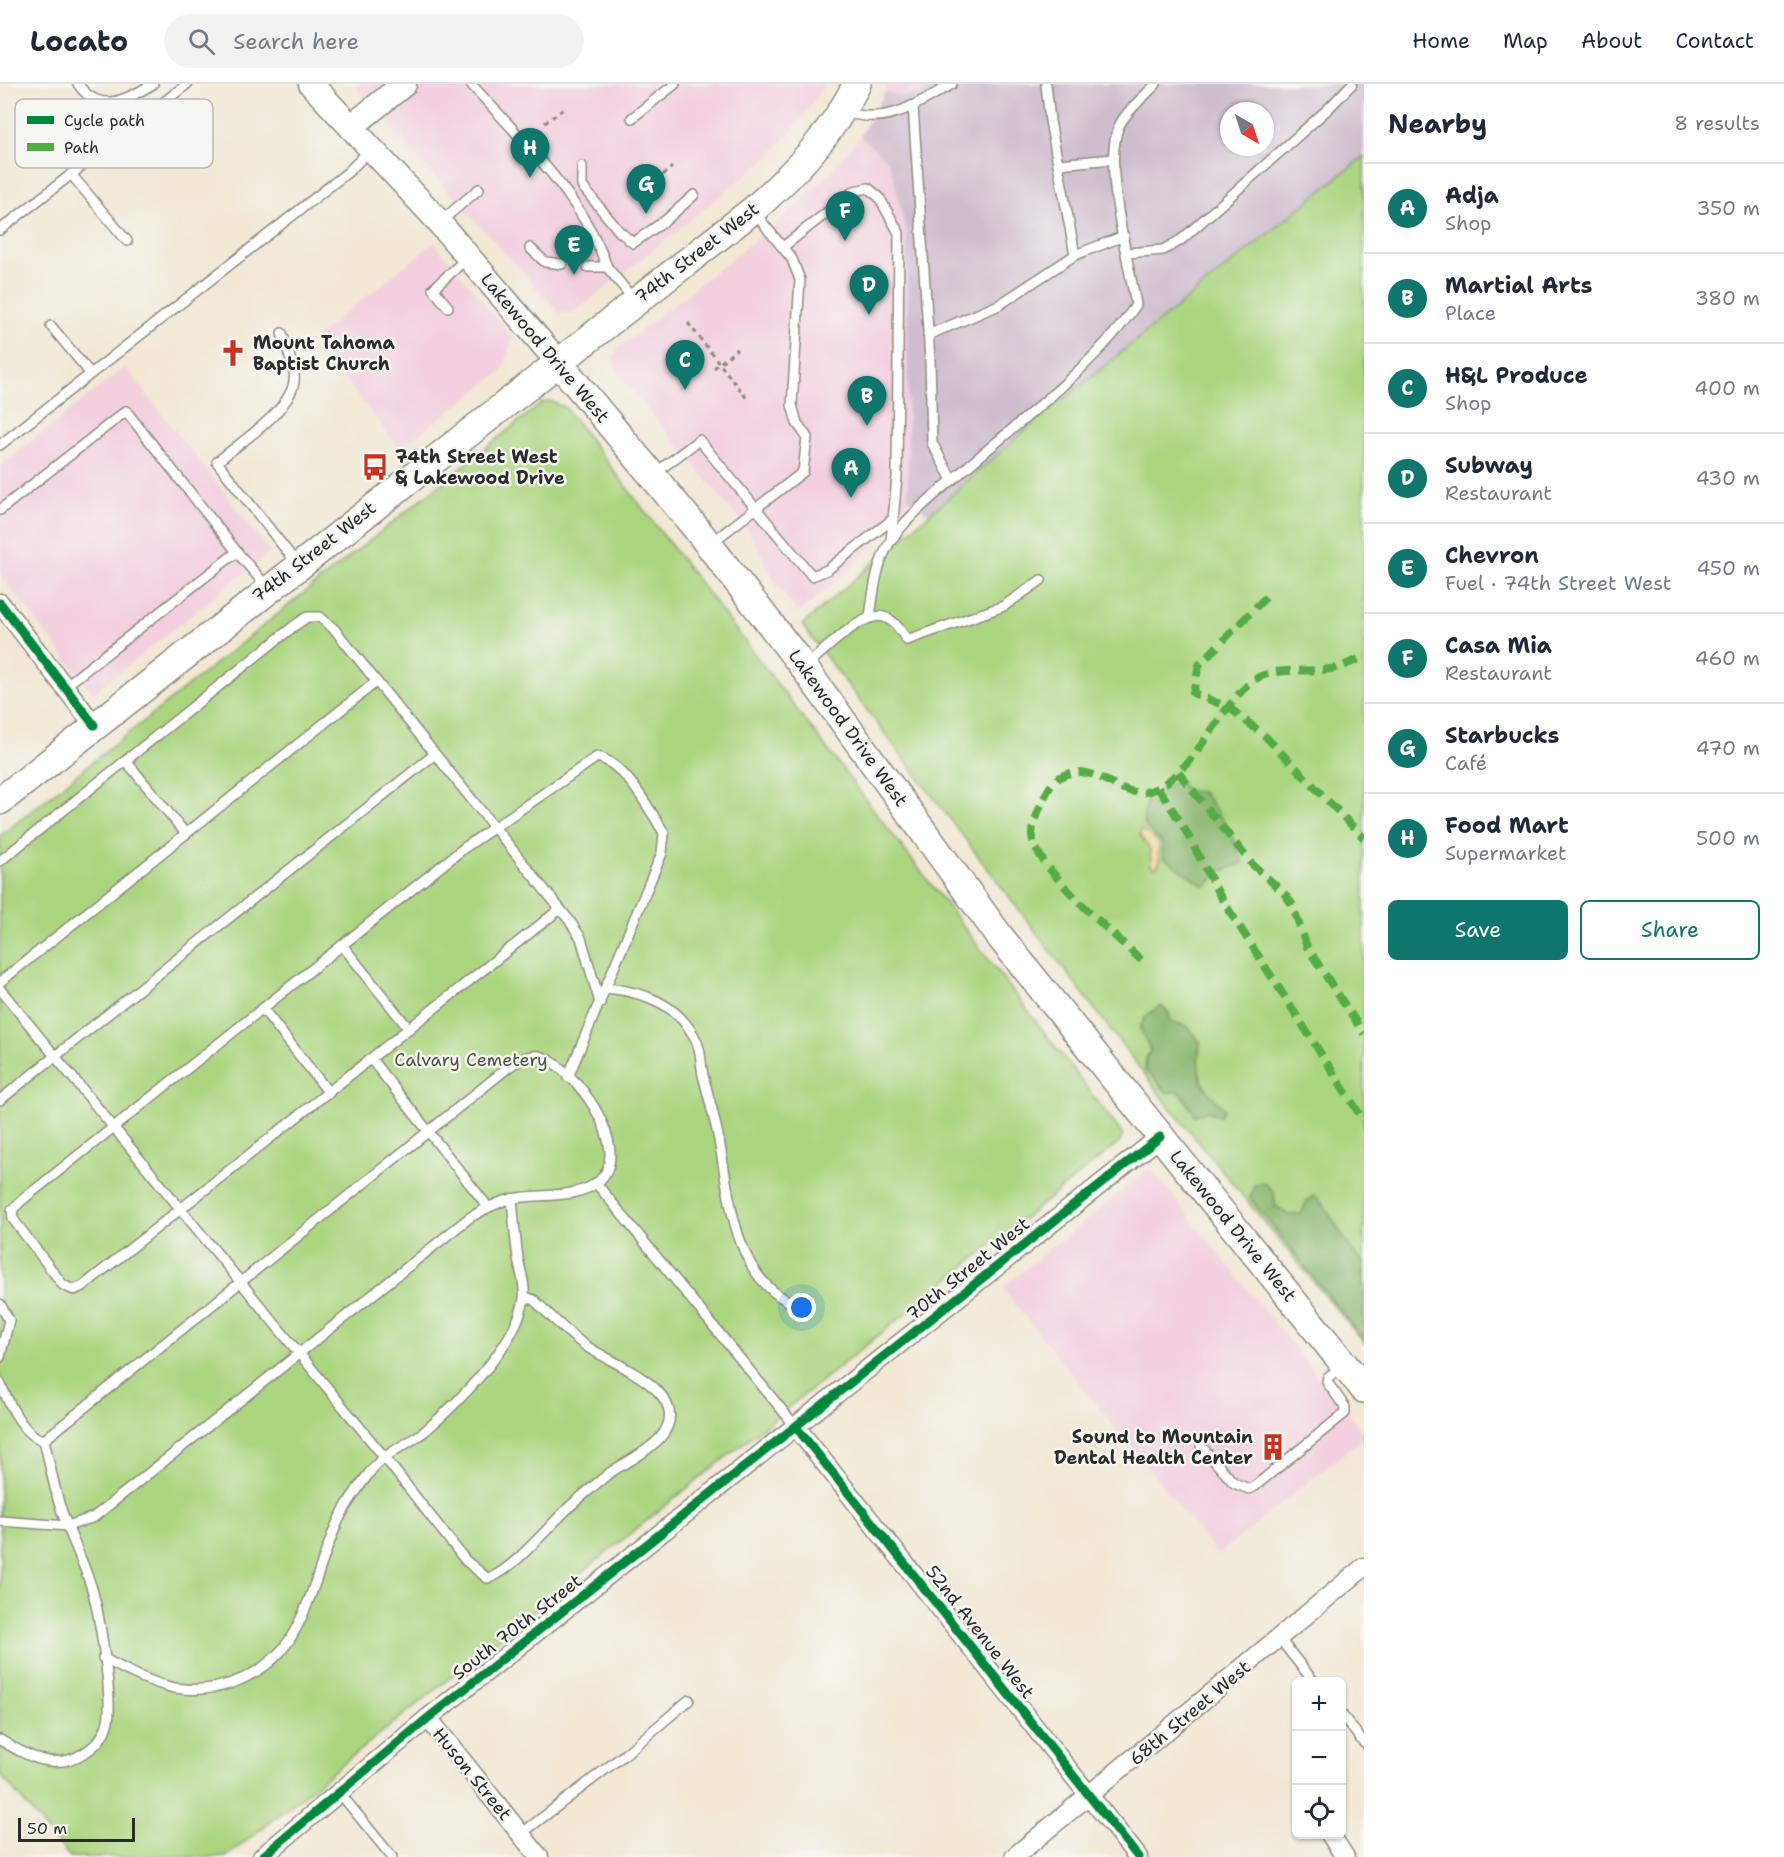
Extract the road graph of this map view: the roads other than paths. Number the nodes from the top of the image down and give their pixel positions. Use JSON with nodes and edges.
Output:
{"nodes":[{"id":1,"x":78,"y":84,"type":"edge"},
{"id":2,"x":153,"y":84,"type":"edge"},
{"id":3,"x":187,"y":84,"type":"edge"},
{"id":4,"x":311,"y":84,"type":"edge"},
{"id":5,"x":404,"y":84,"type":"edge"},
{"id":6,"x":471,"y":84,"type":"edge"},
{"id":7,"x":675,"y":84,"type":"edge"},
{"id":8,"x":857,"y":84,"type":"edge"},
{"id":9,"x":952,"y":84,"type":"edge"},
{"id":10,"x":1046,"y":84,"type":"edge"},
{"id":11,"x":1156,"y":84,"type":"edge"},
{"id":12,"x":1352,"y":84,"type":"edge"},
{"id":13,"x":92,"y":99,"type":"edge"},
{"id":14,"x":128,"y":99,"type":"edge"},
{"id":15,"x":168,"y":99,"type":"edge"},
{"id":16,"x":913,"y":106,"type":"junction"},
{"id":17,"x":844,"y":111,"type":"junction"},
{"id":18,"x":632,"y":118,"type":"dead end"},
{"id":19,"x":351,"y":127,"type":"junction"},
{"id":20,"x":371,"y":148,"type":"junction"},
{"id":21,"x":1113,"y":159,"type":"junction"},
{"id":22,"x":1058,"y":164,"type":"junction"},
{"id":23,"x":582,"y":166,"type":"dead end"},
{"id":24,"x":79,"y":168,"type":"edge"},
{"id":25,"x":71,"y":174,"type":"junction"},
{"id":26,"x":479,"y":189,"type":"dead end"},
{"id":27,"x":694,"y":195,"type":"dead end"},
{"id":28,"x":753,"y":210,"type":"junction"},
{"id":29,"x":439,"y":223,"type":"junction"},
{"id":30,"x":0,"y":230,"type":"edge"},
{"id":31,"x":1124,"y":236,"type":"junction"},
{"id":32,"x":127,"y":241,"type":"dead end"},
{"id":33,"x":783,"y":247,"type":"junction"},
{"id":34,"x":530,"y":248,"type":"dead end"},
{"id":35,"x":1127,"y":253,"type":"junction"},
{"id":36,"x":1075,"y":255,"type":"junction"},
{"id":37,"x":468,"y":257,"type":"junction"},
{"id":38,"x":562,"y":264,"type":"dead end"},
{"id":39,"x":588,"y":267,"type":"dead end"},
{"id":40,"x":607,"y":267,"type":"junction"},
{"id":41,"x":635,"y":302,"type":"junction"},
{"id":42,"x":448,"y":307,"type":"dead end"},
{"id":43,"x":51,"y":326,"type":"dead end"},
{"id":44,"x":282,"y":333,"type":"dead end"},
{"id":45,"x":928,"y":335,"type":"junction"},
{"id":46,"x":558,"y":362,"type":"junction"},
{"id":47,"x":90,"y":373,"type":"junction"},
{"id":48,"x":0,"y":445,"type":"edge"},
{"id":49,"x":652,"y":475,"type":"junction"},
{"id":50,"x":952,"y":480,"type":"junction"},
{"id":51,"x":755,"y":509,"type":"junction"},
{"id":52,"x":0,"y":510,"type":"edge"},
{"id":53,"x":893,"y":519,"type":"junction"},
{"id":54,"x":891,"y":541,"type":"junction"},
{"id":55,"x":709,"y":545,"type":"junction"},
{"id":56,"x":237,"y":552,"type":"junction"},
{"id":57,"x":298,"y":565,"type":"junction"},
{"id":58,"x":1041,"y":580,"type":"dead end"},
{"id":59,"x":268,"y":588,"type":"junction"},
{"id":60,"x":0,"y":603,"type":"edge"},
{"id":61,"x":870,"y":616,"type":"junction"},
{"id":62,"x":804,"y":668,"type":"junction"},
{"id":63,"x":376,"y":682,"type":"junction"},
{"id":64,"x":64,"y":687,"type":"junction"},
{"id":65,"x":94,"y":725,"type":"junction"},
{"id":66,"x":435,"y":754,"type":"junction"},
{"id":67,"x":126,"y":761,"type":"junction"},
{"id":68,"x":0,"y":801,"type":"edge"},
{"id":69,"x":494,"y":827,"type":"junction"},
{"id":70,"x":186,"y":834,"type":"junction"},
{"id":71,"x":0,"y":861,"type":"edge"},
{"id":72,"x":560,"y":909,"type":"junction"},
{"id":73,"x":342,"y":945,"type":"junction"},
{"id":74,"x":0,"y":982,"type":"edge"},
{"id":75,"x":607,"y":988,"type":"junction"},
{"id":76,"x":0,"y":989,"type":"edge"},
{"id":77,"x":600,"y":1003,"type":"junction"},
{"id":78,"x":263,"y":1009,"type":"junction"},
{"id":79,"x":409,"y":1029,"type":"junction"},
{"id":80,"x":56,"y":1056,"type":"junction"},
{"id":81,"x":371,"y":1059,"type":"junction"},
{"id":82,"x":568,"y":1077,"type":"junction"},
{"id":83,"x":329,"y":1092,"type":"junction"},
{"id":84,"x":0,"y":1101,"type":"edge"},
{"id":85,"x":114,"y":1127,"type":"junction"},
{"id":86,"x":428,"y":1131,"type":"junction"},
{"id":87,"x":1160,"y":1137,"type":"junction"},
{"id":88,"x":596,"y":1183,"type":"junction"},
{"id":89,"x":512,"y":1199,"type":"junction"},
{"id":90,"x":488,"y":1208,"type":"junction"},
{"id":91,"x":181,"y":1210,"type":"junction"},
{"id":92,"x":240,"y":1282,"type":"junction"},
{"id":93,"x":525,"y":1297,"type":"junction"},
{"id":94,"x":0,"y":1304,"type":"edge"},
{"id":95,"x":807,"y":1308,"type":"dead end"},
{"id":96,"x":298,"y":1354,"type":"junction"},
{"id":97,"x":0,"y":1357,"type":"edge"},
{"id":98,"x":1344,"y":1364,"type":"junction"},
{"id":99,"x":0,"y":1383,"type":"edge"},
{"id":100,"x":1364,"y":1389,"type":"edge"},
{"id":101,"x":796,"y":1427,"type":"junction"},
{"id":102,"x":44,"y":1440,"type":"junction"},
{"id":103,"x":1201,"y":1446,"type":"dead end"},
{"id":104,"x":385,"y":1458,"type":"junction"},
{"id":105,"x":0,"y":1521,"type":"edge"},
{"id":106,"x":68,"y":1526,"type":"junction"},
{"id":107,"x":1364,"y":1567,"type":"edge"},
{"id":108,"x":1279,"y":1638,"type":"junction"},
{"id":109,"x":104,"y":1658,"type":"junction"},
{"id":110,"x":1310,"y":1677,"type":"edge"},
{"id":111,"x":689,"y":1700,"type":"dead end"},
{"id":112,"x":428,"y":1718,"type":"junction"},
{"id":113,"x":1346,"y":1721,"type":"edge"},
{"id":114,"x":0,"y":1740,"type":"edge"},
{"id":115,"x":1364,"y":1743,"type":"edge"},
{"id":116,"x":339,"y":1792,"type":"junction"},
{"id":117,"x":1090,"y":1797,"type":"junction"},
{"id":118,"x":521,"y":1834,"type":"junction"},
{"id":119,"x":1332,"y":1839,"type":"edge"},
{"id":120,"x":1339,"y":1855,"type":"edge"},
{"id":121,"x":262,"y":1857,"type":"edge"},
{"id":122,"x":392,"y":1857,"type":"edge"},
{"id":123,"x":539,"y":1857,"type":"edge"},
{"id":124,"x":1014,"y":1857,"type":"edge"},
{"id":125,"x":1138,"y":1857,"type":"edge"}],
"edges":[{"from":1,"to":13,"type":"lane"},
{"from":2,"to":14,"type":"lane"},
{"from":3,"to":15,"type":"lane"},
{"from":4,"to":19,"type":"main road","name":"Lakewood Drive West"},
{"from":5,"to":19,"type":"main road"},
{"from":6,"to":40,"type":"lane"},
{"from":7,"to":18,"type":"lane"},
{"from":8,"to":17,"type":"main road","name":"74th Street West"},
{"from":9,"to":16,"type":"lane"},
{"from":10,"to":22,"type":"lane"},
{"from":11,"to":21,"type":"lane"},
{"from":12,"to":35,"type":"lane"},
{"from":16,"to":17,"type":"lane"},
{"from":16,"to":45,"type":"lane"},
{"from":17,"to":28,"type":"main road","name":"74th Street West"},
{"from":19,"to":20,"type":"main road","name":"Lakewood Drive West"},
{"from":20,"to":29,"type":"main road","name":"Lakewood Drive West"},
{"from":20,"to":47,"type":"lane"},
{"from":21,"to":22,"type":"lane"},
{"from":21,"to":31,"type":"lane"},
{"from":22,"to":36,"type":"lane"},
{"from":23,"to":27,"type":"lane"},
{"from":24,"to":25,"type":"lane"},
{"from":25,"to":30,"type":"lane"},
{"from":25,"to":32,"type":"lane"},
{"from":26,"to":29,"type":"lane"},
{"from":28,"to":33,"type":"lane"},
{"from":28,"to":41,"type":"main road","name":"74th Street West"},
{"from":29,"to":37,"type":"main road","name":"Lakewood Drive West"},
{"from":31,"to":35,"type":"lane"},
{"from":31,"to":36,"type":"lane"},
{"from":33,"to":51,"type":"lane"},
{"from":33,"to":53,"type":"lane"},
{"from":34,"to":38,"type":"lane"},
{"from":35,"to":50,"type":"lane"},
{"from":36,"to":45,"type":"lane"},
{"from":37,"to":42,"type":"lane"},
{"from":37,"to":46,"type":"main road","name":"Lakewood Drive West"},
{"from":39,"to":40,"type":"lane"},
{"from":40,"to":41,"type":"lane"},
{"from":41,"to":46,"type":"main road","name":"74th Street West"},
{"from":43,"to":47,"type":"lane"},
{"from":44,"to":57,"type":"lane"},
{"from":45,"to":50,"type":"lane"},
{"from":46,"to":49,"type":"main road","name":"Lakewood Drive West"},
{"from":46,"to":57,"type":"main road","name":"74th Street West"},
{"from":47,"to":48,"type":"lane"},
{"from":49,"to":51,"type":"lane"},
{"from":49,"to":55,"type":"main road","name":"Lakewood Drive West"},
{"from":50,"to":54,"type":"lane"},
{"from":51,"to":53,"type":"lane"},
{"from":51,"to":55,"type":"lane"},
{"from":52,"to":56,"type":"lane"},
{"from":53,"to":54,"type":"lane"},
{"from":54,"to":61,"type":"lane"},
{"from":55,"to":62,"type":"main road","name":"Lakewood Drive West"},
{"from":56,"to":59,"type":"lane"},
{"from":56,"to":64,"type":"lane"},
{"from":57,"to":59,"type":"main road","name":"74th Street West"},
{"from":58,"to":61,"type":"lane"},
{"from":59,"to":65,"type":"main road","name":"74th Street West"},
{"from":60,"to":64,"type":"street"},
{"from":61,"to":62,"type":"lane"},
{"from":62,"to":87,"type":"main road","name":"Lakewood Drive West"},
{"from":63,"to":66,"type":"lane"},
{"from":63,"to":67,"type":"lane"},
{"from":63,"to":70,"type":"lane"},
{"from":64,"to":65,"type":"street"},
{"from":65,"to":68,"type":"main road","name":"74th Street West"},
{"from":66,"to":69,"type":"lane"},
{"from":66,"to":80,"type":"lane"},
{"from":67,"to":70,"type":"lane"},
{"from":67,"to":71,"type":"lane"},
{"from":69,"to":72,"type":"lane"},
{"from":69,"to":73,"type":"lane"},
{"from":69,"to":75,"type":"lane"},
{"from":70,"to":74,"type":"lane"},
{"from":72,"to":77,"type":"lane"},
{"from":72,"to":79,"type":"lane"},
{"from":73,"to":78,"type":"lane"},
{"from":73,"to":79,"type":"lane"},
{"from":75,"to":77,"type":"lane"},
{"from":75,"to":95,"type":"lane"},
{"from":76,"to":80,"type":"lane"},
{"from":77,"to":82,"type":"lane"},
{"from":78,"to":83,"type":"lane"},
{"from":78,"to":85,"type":"lane"},
{"from":79,"to":81,"type":"lane"},
{"from":80,"to":84,"type":"lane"},
{"from":80,"to":85,"type":"lane"},
{"from":81,"to":83,"type":"lane"},
{"from":81,"to":86,"type":"lane"},
{"from":82,"to":86,"type":"lane"},
{"from":82,"to":88,"type":"lane"},
{"from":83,"to":91,"type":"lane"},
{"from":85,"to":91,"type":"lane"},
{"from":85,"to":91,"type":"lane"},
{"from":86,"to":90,"type":"lane"},
{"from":86,"to":92,"type":"lane"},
{"from":87,"to":98,"type":"main road","name":"Lakewood Drive West"},
{"from":87,"to":101,"type":"street","name":"70th Street West"},
{"from":88,"to":89,"type":"lane"},
{"from":88,"to":101,"type":"lane"},
{"from":89,"to":90,"type":"lane"},
{"from":89,"to":93,"type":"lane"},
{"from":90,"to":96,"type":"lane"},
{"from":91,"to":92,"type":"lane"},
{"from":92,"to":96,"type":"lane"},
{"from":92,"to":102,"type":"lane"},
{"from":93,"to":104,"type":"lane"},
{"from":93,"to":104,"type":"lane"},
{"from":94,"to":97,"type":"lane"},
{"from":96,"to":104,"type":"lane"},
{"from":96,"to":106,"type":"lane"},
{"from":98,"to":100,"type":"main road","name":"Lakewood Drive West"},
{"from":98,"to":103,"type":"lane"},
{"from":99,"to":102,"type":"lane"},
{"from":101,"to":112,"type":"street","name":"South 70th Street"},
{"from":101,"to":117,"type":"street","name":"52nd Avenue West"},
{"from":102,"to":106,"type":"lane"},
{"from":104,"to":109,"type":"lane"},
{"from":105,"to":106,"type":"lane"},
{"from":106,"to":109,"type":"lane"},
{"from":107,"to":108,"type":"street","name":"68th Street West"},
{"from":108,"to":110,"type":"lane"},
{"from":108,"to":117,"type":"street","name":"68th Street West"},
{"from":109,"to":114,"type":"lane"},
{"from":111,"to":118,"type":"lane"},
{"from":112,"to":116,"type":"street","name":"South 70th Street"},
{"from":112,"to":118,"type":"street","name":"Huson Street"},
{"from":113,"to":115,"type":"lane"},
{"from":116,"to":121,"type":"street","name":"South 70th Street"},
{"from":116,"to":122,"type":"lane"},
{"from":117,"to":124,"type":"street","name":"68th Street West"},
{"from":117,"to":125,"type":"street","name":"52nd Avenue West"},
{"from":118,"to":123,"type":"street","name":"Huson Street"},
{"from":119,"to":120,"type":"street"}]}
